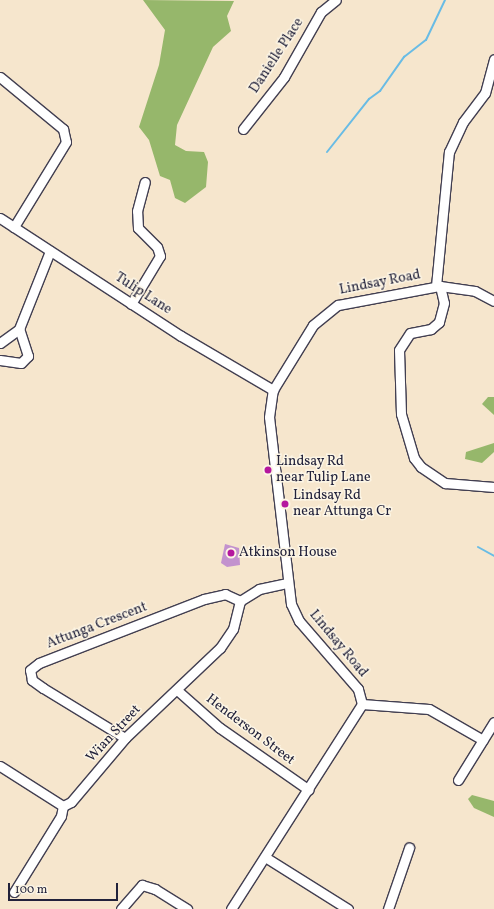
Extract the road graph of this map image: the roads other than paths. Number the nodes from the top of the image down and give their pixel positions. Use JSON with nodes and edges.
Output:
{"nodes":[{"id":1,"x":336,"y":0,"type":"edge"},
{"id":2,"x":494,"y":58,"type":"edge"},
{"id":3,"x":0,"y":77,"type":"edge"},
{"id":4,"x":243,"y":129,"type":"dead end"},
{"id":5,"x":145,"y":182,"type":"dead end"},
{"id":6,"x":0,"y":218,"type":"edge"},
{"id":7,"x":14,"y":227,"type":"junction"},
{"id":8,"x":50,"y":251,"type":"junction"},
{"id":9,"x":438,"y":286,"type":"junction"},
{"id":10,"x":494,"y":301,"type":"edge"},
{"id":11,"x":131,"y":304,"type":"junction"},
{"id":12,"x":19,"y":329,"type":"junction"},
{"id":13,"x":0,"y":343,"type":"edge"},
{"id":14,"x":0,"y":360,"type":"edge"},
{"id":15,"x":273,"y":390,"type":"junction"},
{"id":16,"x":494,"y":487,"type":"edge"},
{"id":17,"x":287,"y":582,"type":"junction"},
{"id":18,"x":240,"y":601,"type":"junction"},
{"id":19,"x":177,"y":690,"type":"junction"},
{"id":20,"x":362,"y":704,"type":"junction"},
{"id":21,"x":494,"y":722,"type":"edge"},
{"id":22,"x":125,"y":738,"type":"junction"},
{"id":23,"x":483,"y":740,"type":"junction"},
{"id":24,"x":0,"y":766,"type":"edge"},
{"id":25,"x":458,"y":780,"type":"dead end"},
{"id":26,"x":309,"y":790,"type":"junction"},
{"id":27,"x":63,"y":806,"type":"junction"},
{"id":28,"x":409,"y":848,"type":"dead end"},
{"id":29,"x":265,"y":857,"type":"junction"},
{"id":30,"x":14,"y":892,"type":"dead end"},
{"id":31,"x":121,"y":909,"type":"edge"},
{"id":32,"x":187,"y":909,"type":"edge"},
{"id":33,"x":231,"y":909,"type":"edge"},
{"id":34,"x":348,"y":909,"type":"edge"},
{"id":35,"x":388,"y":909,"type":"edge"}],
"edges":[{"from":1,"to":4,"type":"street","name":"Danielle Place"},
{"from":2,"to":9,"type":"street"},
{"from":3,"to":7,"type":"street"},
{"from":5,"to":11,"type":"street"},
{"from":6,"to":7,"type":"street","name":"Tulip Lane"},
{"from":7,"to":8,"type":"street","name":"Tulip Lane"},
{"from":8,"to":11,"type":"street","name":"Tulip Lane"},
{"from":8,"to":12,"type":"street"},
{"from":9,"to":10,"type":"street","name":"Lindsay Road"},
{"from":9,"to":15,"type":"street","name":"Lindsay Road"},
{"from":9,"to":16,"type":"street"},
{"from":11,"to":15,"type":"street","name":"Tulip Lane"},
{"from":12,"to":13,"type":"street"},
{"from":12,"to":14,"type":"street"},
{"from":15,"to":17,"type":"street","name":"Lindsay Road"},
{"from":17,"to":18,"type":"street"},
{"from":17,"to":20,"type":"street","name":"Lindsay Road"},
{"from":18,"to":19,"type":"street","name":"Wian Street"},
{"from":18,"to":22,"type":"street","name":"Attunga Crescent"},
{"from":19,"to":22,"type":"street","name":"Wian Street"},
{"from":19,"to":26,"type":"street","name":"Henderson Street"},
{"from":20,"to":23,"type":"street"},
{"from":20,"to":26,"type":"street"},
{"from":21,"to":23,"type":"street"},
{"from":22,"to":27,"type":"street","name":"Wian Street"},
{"from":23,"to":25,"type":"street"},
{"from":24,"to":27,"type":"street"},
{"from":26,"to":29,"type":"street"},
{"from":27,"to":30,"type":"street","name":"Wian Street"},
{"from":28,"to":35,"type":"street"},
{"from":29,"to":33,"type":"street"},
{"from":29,"to":34,"type":"street"},
{"from":31,"to":32,"type":"street"}]}
